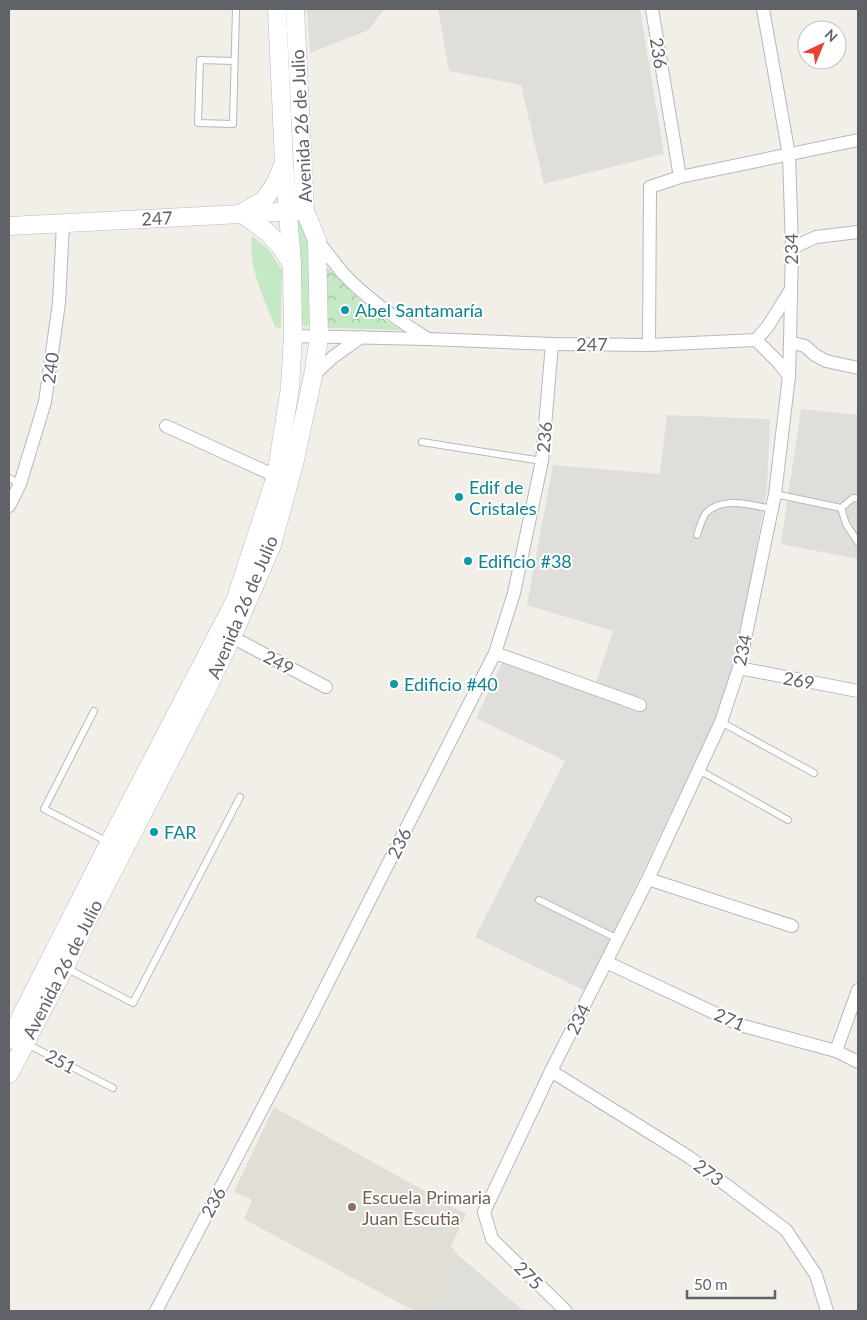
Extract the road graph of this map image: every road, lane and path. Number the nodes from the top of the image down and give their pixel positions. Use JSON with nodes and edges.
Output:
{"nodes":[{"id":1,"x":236,"y":9,"type":"edge"},
{"id":2,"x":278,"y":9,"type":"edge"},
{"id":3,"x":295,"y":9,"type":"edge"},
{"id":4,"x":652,"y":9,"type":"edge"},
{"id":5,"x":763,"y":9,"type":"edge"},
{"id":6,"x":234,"y":61,"type":"junction"},
{"id":7,"x":858,"y":140,"type":"edge"},
{"id":8,"x":788,"y":155,"type":"junction"},
{"id":9,"x":284,"y":162,"type":"junction"},
{"id":10,"x":680,"y":177,"type":"junction"},
{"id":11,"x":305,"y":211,"type":"junction"},
{"id":12,"x":288,"y":212,"type":"junction"},
{"id":13,"x":241,"y":213,"type":"junction"},
{"id":14,"x":63,"y":223,"type":"junction"},
{"id":15,"x":9,"y":226,"type":"edge"},
{"id":16,"x":858,"y":232,"type":"edge"},
{"id":17,"x":317,"y":240,"type":"junction"},
{"id":18,"x":792,"y":248,"type":"junction"},
{"id":19,"x":292,"y":264,"type":"junction"},
{"id":20,"x":791,"y":289,"type":"junction"},
{"id":21,"x":293,"y":336,"type":"junction"},
{"id":22,"x":318,"y":337,"type":"junction"},
{"id":23,"x":361,"y":337,"type":"junction"},
{"id":24,"x":428,"y":339,"type":"junction"},
{"id":25,"x":756,"y":340,"type":"junction"},
{"id":26,"x":790,"y":342,"type":"junction"},
{"id":27,"x":552,"y":344,"type":"junction"},
{"id":28,"x":649,"y":345,"type":"junction"},
{"id":29,"x":858,"y":368,"type":"edge"},
{"id":30,"x":313,"y":376,"type":"junction"},
{"id":31,"x":789,"y":376,"type":"junction"},
{"id":32,"x":166,"y":426,"type":"dead end"},
{"id":33,"x":422,"y":442,"type":"dead end"},
{"id":34,"x":542,"y":461,"type":"junction"},
{"id":35,"x":282,"y":479,"type":"junction"},
{"id":36,"x":14,"y":481,"type":"edge"},
{"id":37,"x":775,"y":494,"type":"junction"},
{"id":38,"x":858,"y":498,"type":"edge"},
{"id":39,"x":9,"y":506,"type":"edge"},
{"id":40,"x":841,"y":508,"type":"junction"},
{"id":41,"x":772,"y":509,"type":"junction"},
{"id":42,"x":697,"y":535,"type":"dead end"},
{"id":43,"x":858,"y":542,"type":"edge"},
{"id":44,"x":232,"y":637,"type":"junction"},
{"id":45,"x":495,"y":653,"type":"junction"},
{"id":46,"x":739,"y":668,"type":"junction"},
{"id":47,"x":326,"y":687,"type":"dead end"},
{"id":48,"x":858,"y":691,"type":"edge"},
{"id":49,"x":640,"y":705,"type":"dead end"},
{"id":50,"x":94,"y":711,"type":"dead end"},
{"id":51,"x":721,"y":722,"type":"junction"},
{"id":52,"x":699,"y":770,"type":"junction"},
{"id":53,"x":814,"y":773,"type":"dead end"},
{"id":54,"x":240,"y":797,"type":"dead end"},
{"id":55,"x":788,"y":820,"type":"dead end"},
{"id":56,"x":109,"y":842,"type":"junction"},
{"id":57,"x":648,"y":879,"type":"junction"},
{"id":58,"x":539,"y":900,"type":"dead end"},
{"id":59,"x":792,"y":926,"type":"dead end"},
{"id":60,"x":618,"y":939,"type":"junction"},
{"id":61,"x":606,"y":962,"type":"junction"},
{"id":62,"x":65,"y":967,"type":"junction"},
{"id":63,"x":858,"y":990,"type":"edge"},
{"id":64,"x":13,"y":1038,"type":"edge"},
{"id":65,"x":836,"y":1051,"type":"junction"},
{"id":66,"x":858,"y":1062,"type":"edge"},
{"id":67,"x":551,"y":1071,"type":"junction"},
{"id":68,"x":9,"y":1074,"type":"edge"},
{"id":69,"x":113,"y":1088,"type":"dead end"},
{"id":70,"x":492,"y":1239,"type":"joint"},
{"id":71,"x":156,"y":1311,"type":"edge"},
{"id":72,"x":566,"y":1311,"type":"edge"},
{"id":73,"x":826,"y":1311,"type":"edge"}],
"edges":[{"from":1,"to":6,"type":"lane"},
{"from":2,"to":9,"type":"street","name":"Avenida 26 de Julio"},
{"from":3,"to":11,"type":"street","name":"Avenida 26 de Julio"},
{"from":4,"to":10,"type":"street","name":"236"},
{"from":5,"to":8,"type":"street","name":"234"},
{"from":6,"to":6,"type":"lane"},
{"from":7,"to":8,"type":"street"},
{"from":8,"to":10,"type":"street"},
{"from":8,"to":18,"type":"street","name":"234"},
{"from":9,"to":12,"type":"street","name":"Avenida 26 de Julio"},
{"from":9,"to":13,"type":"street"},
{"from":10,"to":28,"type":"street"},
{"from":11,"to":12,"type":"street","name":"247"},
{"from":11,"to":17,"type":"street","name":"Avenida 26 de Julio"},
{"from":12,"to":13,"type":"street","name":"247"},
{"from":12,"to":19,"type":"street","name":"Avenida 26 de Julio"},
{"from":13,"to":14,"type":"street","name":"247"},
{"from":13,"to":19,"type":"street"},
{"from":14,"to":15,"type":"street","name":"247"},
{"from":14,"to":36,"type":"street","name":"240"},
{"from":16,"to":18,"type":"street"},
{"from":17,"to":22,"type":"street","name":"Avenida 26 de Julio"},
{"from":17,"to":24,"type":"street"},
{"from":18,"to":20,"type":"street","name":"234"},
{"from":19,"to":21,"type":"street","name":"Avenida 26 de Julio"},
{"from":20,"to":25,"type":"street"},
{"from":20,"to":26,"type":"street","name":"234"},
{"from":21,"to":22,"type":"street","name":"247"},
{"from":21,"to":35,"type":"street","name":"Avenida 26 de Julio"},
{"from":22,"to":23,"type":"street","name":"247"},
{"from":22,"to":30,"type":"street","name":"Avenida 26 de Julio"},
{"from":23,"to":24,"type":"street","name":"247"},
{"from":23,"to":30,"type":"street"},
{"from":24,"to":27,"type":"street","name":"247"},
{"from":25,"to":28,"type":"street","name":"247"},
{"from":25,"to":31,"type":"street"},
{"from":26,"to":29,"type":"street"},
{"from":26,"to":31,"type":"street","name":"234"},
{"from":27,"to":28,"type":"street","name":"247"},
{"from":27,"to":34,"type":"street","name":"236"},
{"from":30,"to":35,"type":"street","name":"Avenida 26 de Julio"},
{"from":31,"to":37,"type":"street","name":"234"},
{"from":32,"to":35,"type":"street"},
{"from":33,"to":34,"type":"lane"},
{"from":34,"to":45,"type":"street","name":"236"},
{"from":35,"to":44,"type":"street","name":"Avenida 26 de Julio"},
{"from":35,"to":56,"type":"street","name":"Avenida 26 de Julio"},
{"from":36,"to":39,"type":"street","name":"240"},
{"from":37,"to":40,"type":"lane"},
{"from":37,"to":41,"type":"street","name":"234"},
{"from":38,"to":40,"type":"lane"},
{"from":40,"to":43,"type":"lane"},
{"from":41,"to":42,"type":"lane"},
{"from":41,"to":46,"type":"street","name":"234"},
{"from":44,"to":47,"type":"street","name":"249"},
{"from":44,"to":62,"type":"street","name":"Avenida 26 de Julio"},
{"from":45,"to":49,"type":"street"},
{"from":45,"to":71,"type":"street","name":"236"},
{"from":46,"to":48,"type":"street","name":"269"},
{"from":46,"to":51,"type":"street","name":"234"},
{"from":50,"to":56,"type":"lane"},
{"from":51,"to":52,"type":"street","name":"234"},
{"from":51,"to":53,"type":"lane"},
{"from":52,"to":55,"type":"lane"},
{"from":52,"to":57,"type":"street","name":"234"},
{"from":54,"to":62,"type":"lane"},
{"from":56,"to":64,"type":"street","name":"Avenida 26 de Julio"},
{"from":57,"to":59,"type":"street"},
{"from":57,"to":60,"type":"street","name":"234"},
{"from":58,"to":60,"type":"lane"},
{"from":60,"to":61,"type":"street","name":"234"},
{"from":61,"to":65,"type":"street","name":"271"},
{"from":61,"to":67,"type":"street","name":"234"},
{"from":62,"to":64,"type":"street","name":"Avenida 26 de Julio"},
{"from":63,"to":65,"type":"street"},
{"from":64,"to":68,"type":"street","name":"Avenida 26 de Julio"},
{"from":64,"to":69,"type":"lane","name":"251"},
{"from":65,"to":66,"type":"street","name":"271"},
{"from":67,"to":70,"type":"street","name":"234"},
{"from":67,"to":73,"type":"street","name":"273"},
{"from":70,"to":72,"type":"street","name":"275"}]}
